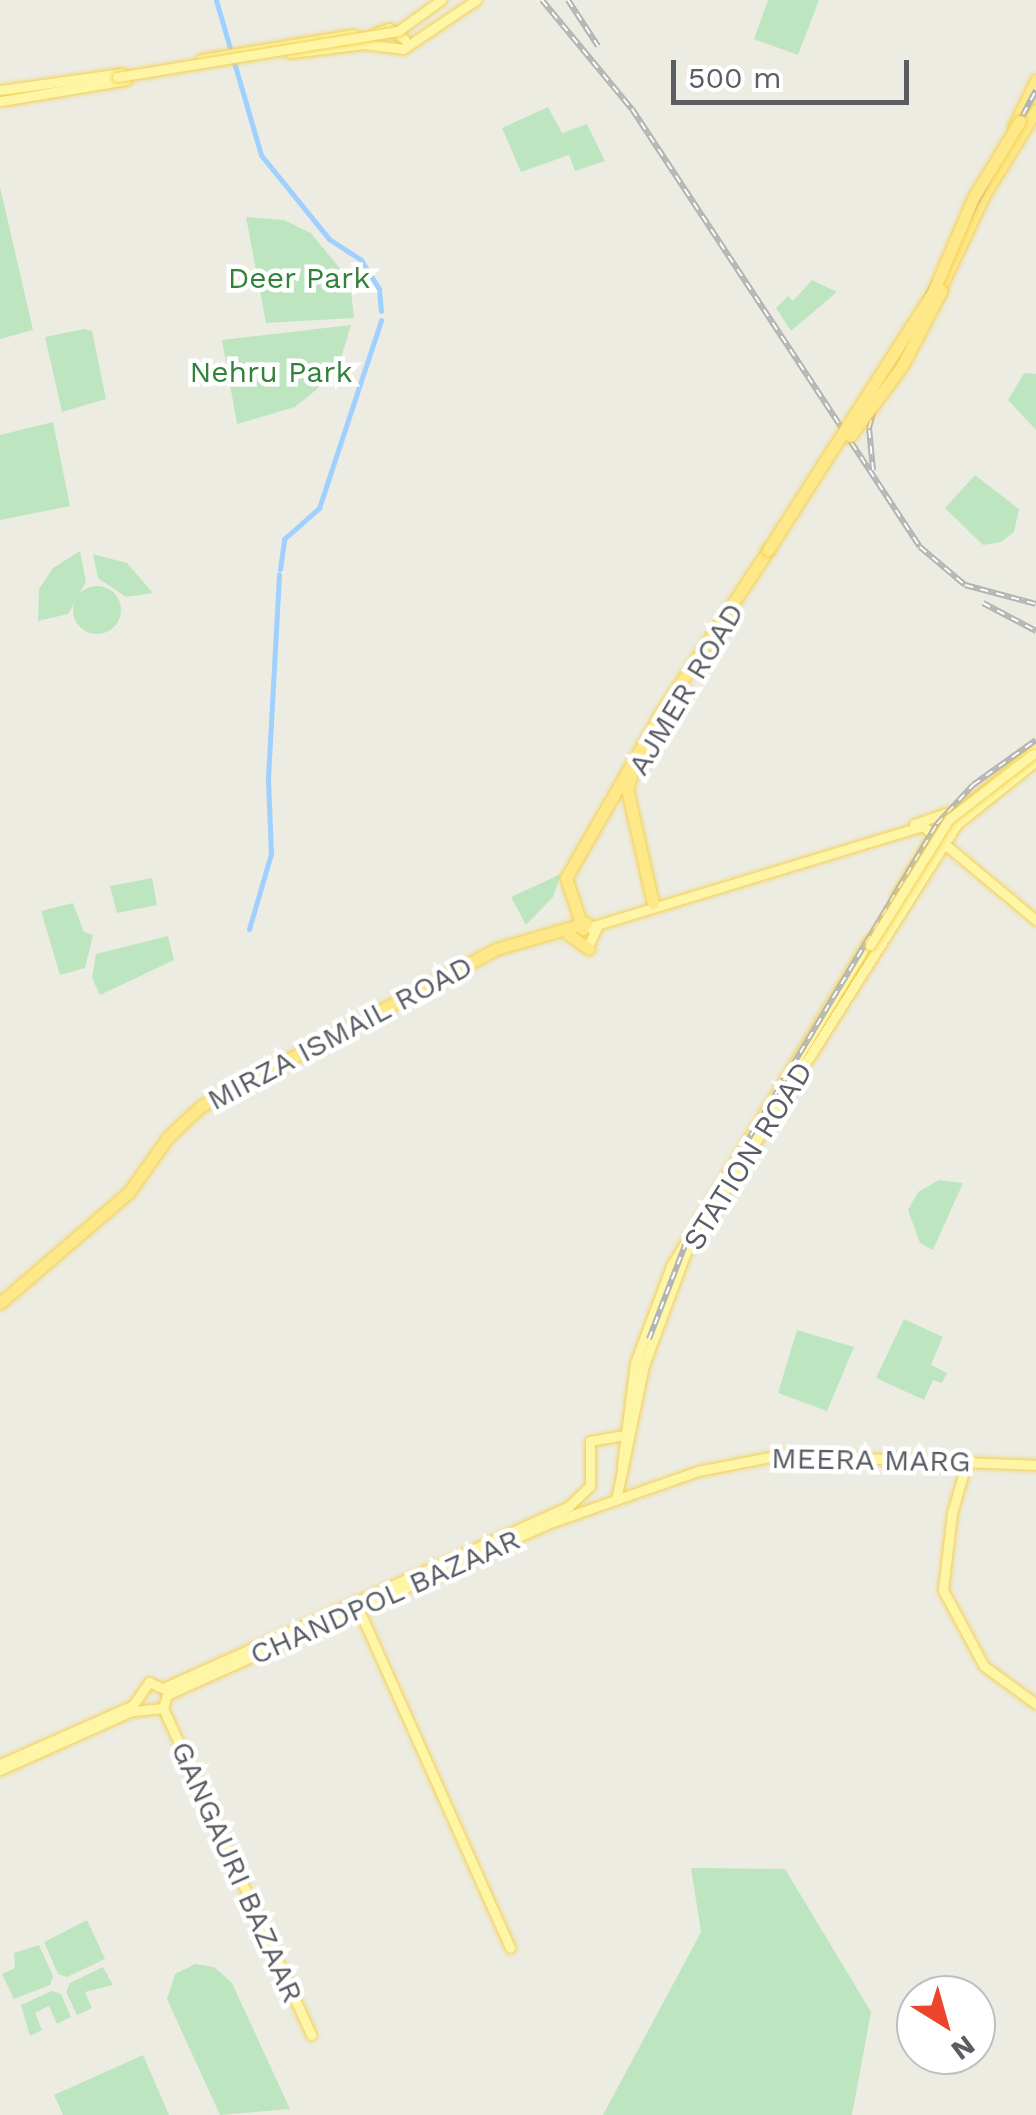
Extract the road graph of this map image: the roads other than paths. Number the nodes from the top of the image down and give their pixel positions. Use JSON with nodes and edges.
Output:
{"nodes":[{"id":1,"x":443,"y":0,"type":"edge"},
{"id":2,"x":467,"y":0,"type":"edge"},
{"id":3,"x":476,"y":0,"type":"edge"},
{"id":4,"x":387,"y":30,"type":"junction"},
{"id":5,"x":410,"y":41,"type":"junction"},
{"id":6,"x":378,"y":44,"type":"junction"},
{"id":7,"x":241,"y":57,"type":"junction"},
{"id":8,"x":221,"y":59,"type":"junction"},
{"id":9,"x":1036,"y":83,"type":"edge"},
{"id":10,"x":52,"y":84,"type":"junction"},
{"id":11,"x":0,"y":89,"type":"edge"},
{"id":12,"x":1,"y":102,"type":"edge"},
{"id":13,"x":1036,"y":102,"type":"edge"},
{"id":14,"x":1036,"y":110,"type":"edge"},
{"id":15,"x":1000,"y":160,"type":"junction"},
{"id":16,"x":936,"y":299,"type":"junction"},
{"id":17,"x":855,"y":422,"type":"junction"},
{"id":18,"x":1036,"y":754,"type":"edge"},
{"id":19,"x":625,"y":792,"type":"junction"},
{"id":20,"x":952,"y":811,"type":"junction"},
{"id":21,"x":924,"y":821,"type":"junction"},
{"id":22,"x":936,"y":829,"type":"junction"},
{"id":23,"x":947,"y":838,"type":"junction"},
{"id":24,"x":960,"y":852,"type":"junction"},
{"id":25,"x":935,"y":857,"type":"junction"},
{"id":26,"x":792,"y":866,"type":"junction"},
{"id":27,"x":721,"y":886,"type":"junction"},
{"id":28,"x":653,"y":903,"type":"junction"},
{"id":29,"x":637,"y":911,"type":"junction"},
{"id":30,"x":1036,"y":917,"type":"edge"},
{"id":31,"x":587,"y":921,"type":"junction"},
{"id":32,"x":566,"y":931,"type":"junction"},
{"id":33,"x":590,"y":946,"type":"joint"},
{"id":34,"x":871,"y":950,"type":"junction"},
{"id":35,"x":2,"y":1299,"type":"edge"},
{"id":36,"x":626,"y":1435,"type":"junction"},
{"id":37,"x":966,"y":1464,"type":"junction"},
{"id":38,"x":1036,"y":1467,"type":"edge"},
{"id":39,"x":619,"y":1481,"type":"junction"},
{"id":40,"x":634,"y":1491,"type":"junction"},
{"id":41,"x":585,"y":1494,"type":"junction"},
{"id":42,"x":616,"y":1500,"type":"junction"},
{"id":43,"x":601,"y":1510,"type":"junction"},
{"id":44,"x":358,"y":1610,"type":"junction"},
{"id":45,"x":167,"y":1690,"type":"junction"},
{"id":46,"x":140,"y":1694,"type":"junction"},
{"id":47,"x":1036,"y":1704,"type":"edge"},
{"id":48,"x":156,"y":1709,"type":"junction"},
{"id":49,"x":0,"y":1767,"type":"edge"},
{"id":50,"x":510,"y":1948,"type":"dead end"},
{"id":51,"x":310,"y":2035,"type":"dead end"}],
"edges":[{"from":1,"to":7,"type":"main road","bridge":true},
{"from":1,"to":10,"type":"main road","bridge":true},
{"from":2,"to":5,"type":"main road"},
{"from":3,"to":5,"type":"main road"},
{"from":4,"to":5,"type":"main road"},
{"from":4,"to":6,"type":"main road"},
{"from":4,"to":7,"type":"main road"},
{"from":5,"to":6,"type":"main road"},
{"from":6,"to":7,"type":"main road"},
{"from":7,"to":8,"type":"main road","bridge":true},
{"from":8,"to":10,"type":"main road"},
{"from":8,"to":12,"type":"main road"},
{"from":9,"to":15,"type":"highway"},
{"from":9,"to":17,"type":"highway","bridge":true},
{"from":10,"to":11,"type":"main road"},
{"from":11,"to":12,"type":"main road"},
{"from":13,"to":17,"type":"highway","bridge":true},
{"from":14,"to":15,"type":"highway"},
{"from":15,"to":16,"type":"highway"},
{"from":15,"to":16,"type":"highway"},
{"from":16,"to":17,"type":"highway","bridge":true},
{"from":17,"to":19,"type":"highway","name":"AJMER ROAD","bridge":true},
{"from":18,"to":20,"type":"main road"},
{"from":18,"to":23,"type":"main road","name":"STATION ROAD"},
{"from":18,"to":34,"type":"main road","bridge":true},
{"from":19,"to":28,"type":"highway"},
{"from":19,"to":31,"type":"highway","name":"AJMER ROAD"},
{"from":20,"to":21,"type":"main road","name":"MIRZA ISMAIL ROAD"},
{"from":20,"to":22,"type":"main road","name":"STATION ROAD"},
{"from":21,"to":22,"type":"main road"},
{"from":21,"to":26,"type":"main road","name":"MIRZA ISMAIL ROAD"},
{"from":22,"to":23,"type":"main road"},
{"from":22,"to":26,"type":"main road","name":"MIRZA ISMAIL ROAD"},
{"from":22,"to":34,"type":"main road","name":"STATION ROAD"},
{"from":23,"to":24,"type":"main road"},
{"from":23,"to":25,"type":"main road","name":"STATION ROAD"},
{"from":23,"to":30,"type":"main road"},
{"from":24,"to":25,"type":"main road"},
{"from":24,"to":30,"type":"main road"},
{"from":25,"to":34,"type":"main road","name":"STATION ROAD"},
{"from":26,"to":27,"type":"main road","name":"MIRZA ISMAIL ROAD"},
{"from":27,"to":28,"type":"main road","name":"MIRZA ISMAIL ROAD"},
{"from":27,"to":29,"type":"main road","name":"MIRZA ISMAIL ROAD"},
{"from":28,"to":29,"type":"main road","name":"MIRZA ISMAIL ROAD"},
{"from":29,"to":31,"type":"main road","name":"MIRZA ISMAIL ROAD"},
{"from":31,"to":32,"type":"highway","name":"MIRZA ISMAIL ROAD"},
{"from":31,"to":33,"type":"main road"},
{"from":32,"to":33,"type":"highway"},
{"from":32,"to":35,"type":"highway","name":"MIRZA ISMAIL ROAD"},
{"from":34,"to":36,"type":"main road","name":"STATION ROAD"},
{"from":34,"to":36,"type":"main road","name":"STATION ROAD"},
{"from":36,"to":39,"type":"main road"},
{"from":36,"to":41,"type":"main road"},
{"from":37,"to":38,"type":"main road","name":"MEERA MARG"},
{"from":37,"to":40,"type":"main road","name":"MEERA MARG"},
{"from":37,"to":47,"type":"main road"},
{"from":39,"to":40,"type":"main road"},
{"from":39,"to":42,"type":"main road"},
{"from":40,"to":42,"type":"main road","name":"MEERA MARG"},
{"from":41,"to":43,"type":"main road"},
{"from":41,"to":45,"type":"main road","name":"CHANDPOL BAZAAR"},
{"from":42,"to":43,"type":"main road","name":"MEERA MARG"},
{"from":43,"to":44,"type":"main road","name":"CHANDPOL BAZAAR"},
{"from":44,"to":45,"type":"main road","name":"CHANDPOL BAZAAR"},
{"from":44,"to":50,"type":"main road"},
{"from":45,"to":46,"type":"main road"},
{"from":45,"to":48,"type":"main road"},
{"from":46,"to":48,"type":"main road","name":"GANGAURI BAZAAR"},
{"from":46,"to":49,"type":"main road"},
{"from":48,"to":49,"type":"main road"},
{"from":48,"to":51,"type":"main road","name":"GANGAURI BAZAAR"}]}
